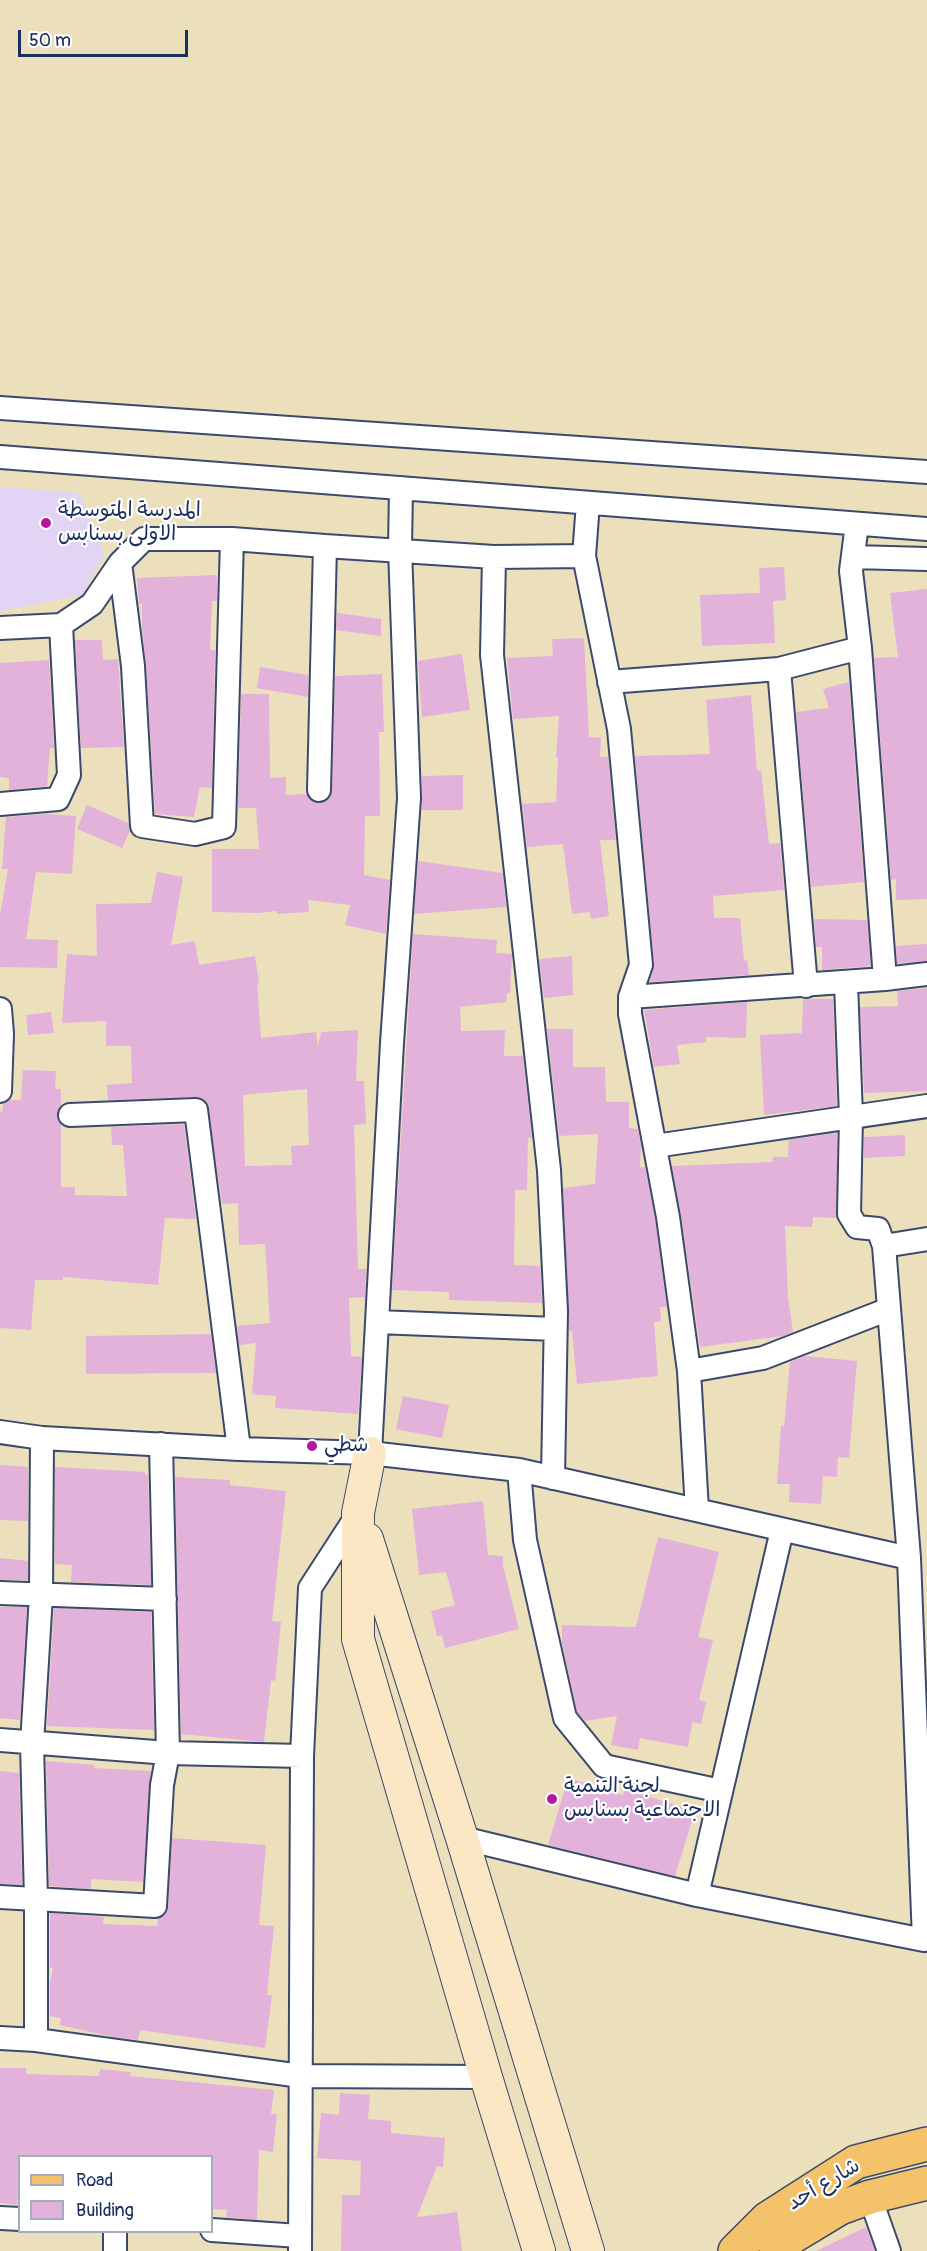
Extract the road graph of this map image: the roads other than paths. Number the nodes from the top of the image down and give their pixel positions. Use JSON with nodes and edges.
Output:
{"nodes":[{"id":1,"x":0,"y":408,"type":"edge"},
{"id":2,"x":0,"y":457,"type":"edge"},
{"id":3,"x":927,"y":472,"type":"edge"},
{"id":4,"x":401,"y":488,"type":"junction"},
{"id":5,"x":588,"y":503,"type":"junction"},
{"id":6,"x":857,"y":524,"type":"junction"},
{"id":7,"x":927,"y":529,"type":"edge"},
{"id":8,"x":232,"y":539,"type":"junction"},
{"id":9,"x":325,"y":546,"type":"junction"},
{"id":10,"x":400,"y":549,"type":"junction"},
{"id":11,"x":494,"y":556,"type":"junction"},
{"id":12,"x":584,"y":556,"type":"junction"},
{"id":13,"x":853,"y":557,"type":"junction"},
{"id":14,"x":927,"y":559,"type":"edge"},
{"id":15,"x":120,"y":563,"type":"junction"},
{"id":16,"x":61,"y":626,"type":"junction"},
{"id":17,"x":0,"y":628,"type":"edge"},
{"id":18,"x":860,"y":648,"type":"junction"},
{"id":19,"x":779,"y":669,"type":"junction"},
{"id":20,"x":609,"y":682,"type":"junction"},
{"id":21,"x":319,"y":790,"type":"dead end"},
{"id":22,"x":0,"y":804,"type":"edge"},
{"id":23,"x":927,"y":974,"type":"edge"},
{"id":24,"x":885,"y":979,"type":"junction"},
{"id":25,"x":846,"y":983,"type":"junction"},
{"id":26,"x":806,"y":986,"type":"junction"},
{"id":27,"x":630,"y":997,"type":"junction"},
{"id":28,"x":0,"y":1008,"type":"edge"},
{"id":29,"x":0,"y":1091,"type":"edge"},
{"id":30,"x":927,"y":1106,"type":"edge"},
{"id":31,"x":70,"y":1115,"type":"dead end"},
{"id":32,"x":851,"y":1117,"type":"junction"},
{"id":33,"x":655,"y":1146,"type":"junction"},
{"id":34,"x":927,"y":1239,"type":"edge"},
{"id":35,"x":884,"y":1246,"type":"junction"},
{"id":36,"x":889,"y":1309,"type":"junction"},
{"id":37,"x":377,"y":1322,"type":"junction"},
{"id":38,"x":555,"y":1329,"type":"junction"},
{"id":39,"x":689,"y":1371,"type":"junction"},
{"id":40,"x":0,"y":1432,"type":"edge"},
{"id":41,"x":42,"y":1438,"type":"junction"},
{"id":42,"x":161,"y":1444,"type":"junction"},
{"id":43,"x":239,"y":1449,"type":"junction"},
{"id":44,"x":370,"y":1453,"type":"junction"},
{"id":45,"x":519,"y":1470,"type":"junction"},
{"id":46,"x":553,"y":1478,"type":"junction"},
{"id":47,"x":697,"y":1510,"type":"junction"},
{"id":48,"x":358,"y":1514,"type":"junction"},
{"id":49,"x":782,"y":1530,"type":"junction"},
{"id":50,"x":909,"y":1558,"type":"junction"},
{"id":51,"x":0,"y":1593,"type":"edge"},
{"id":52,"x":41,"y":1595,"type":"junction"},
{"id":53,"x":165,"y":1599,"type":"junction"},
{"id":54,"x":920,"y":1638,"type":"edge"},
{"id":55,"x":0,"y":1740,"type":"edge"},
{"id":56,"x":32,"y":1744,"type":"junction"},
{"id":57,"x":168,"y":1753,"type":"junction"},
{"id":58,"x":302,"y":1756,"type":"junction"},
{"id":59,"x":922,"y":1758,"type":"edge"},
{"id":60,"x":722,"y":1791,"type":"junction"},
{"id":61,"x":462,"y":1838,"type":"junction"},
{"id":62,"x":697,"y":1895,"type":"junction"},
{"id":63,"x":0,"y":1897,"type":"edge"},
{"id":64,"x":36,"y":1899,"type":"junction"},
{"id":65,"x":0,"y":2038,"type":"edge"},
{"id":66,"x":36,"y":2040,"type":"junction"},
{"id":67,"x":301,"y":2076,"type":"junction"},
{"id":68,"x":486,"y":2077,"type":"junction"},
{"id":69,"x":927,"y":2144,"type":"edge"},
{"id":70,"x":927,"y":2184,"type":"edge"},
{"id":71,"x":870,"y":2197,"type":"junction"},
{"id":72,"x":0,"y":2218,"type":"edge"},
{"id":73,"x":18,"y":2219,"type":"edge"},
{"id":74,"x":213,"y":2230,"type":"edge"},
{"id":75,"x":115,"y":2233,"type":"edge"},
{"id":76,"x":299,"y":2244,"type":"edge"},
{"id":77,"x":115,"y":2251,"type":"edge"},
{"id":78,"x":539,"y":2251,"type":"edge"},
{"id":79,"x":588,"y":2251,"type":"edge"},
{"id":80,"x":735,"y":2251,"type":"edge"},
{"id":81,"x":776,"y":2251,"type":"edge"},
{"id":82,"x":889,"y":2251,"type":"edge"}],
"edges":[{"from":1,"to":3,"type":"street"},
{"from":2,"to":4,"type":"street"},
{"from":4,"to":5,"type":"street"},
{"from":4,"to":10,"type":"street"},
{"from":5,"to":6,"type":"street"},
{"from":5,"to":12,"type":"street"},
{"from":6,"to":7,"type":"street"},
{"from":6,"to":13,"type":"street"},
{"from":8,"to":9,"type":"street"},
{"from":8,"to":15,"type":"street"},
{"from":8,"to":15,"type":"street"},
{"from":9,"to":10,"type":"street"},
{"from":9,"to":21,"type":"street"},
{"from":10,"to":11,"type":"street"},
{"from":10,"to":37,"type":"street"},
{"from":11,"to":12,"type":"street"},
{"from":11,"to":38,"type":"street"},
{"from":12,"to":20,"type":"street"},
{"from":13,"to":14,"type":"street"},
{"from":13,"to":18,"type":"street"},
{"from":15,"to":16,"type":"street"},
{"from":16,"to":17,"type":"street"},
{"from":16,"to":22,"type":"street"},
{"from":18,"to":19,"type":"street"},
{"from":18,"to":24,"type":"street"},
{"from":19,"to":20,"type":"street"},
{"from":19,"to":26,"type":"street"},
{"from":20,"to":27,"type":"street"},
{"from":23,"to":24,"type":"street"},
{"from":24,"to":25,"type":"street"},
{"from":25,"to":26,"type":"street"},
{"from":25,"to":32,"type":"street"},
{"from":26,"to":27,"type":"street"},
{"from":27,"to":33,"type":"street"},
{"from":28,"to":29,"type":"street"},
{"from":30,"to":32,"type":"street"},
{"from":31,"to":43,"type":"street"},
{"from":32,"to":33,"type":"street"},
{"from":32,"to":35,"type":"street"},
{"from":33,"to":39,"type":"street"},
{"from":34,"to":35,"type":"street"},
{"from":35,"to":36,"type":"street"},
{"from":36,"to":39,"type":"street"},
{"from":36,"to":50,"type":"street"},
{"from":37,"to":38,"type":"street"},
{"from":37,"to":44,"type":"street"},
{"from":38,"to":46,"type":"street"},
{"from":39,"to":47,"type":"street"},
{"from":40,"to":41,"type":"street"},
{"from":41,"to":42,"type":"street"},
{"from":41,"to":52,"type":"street"},
{"from":42,"to":43,"type":"street"},
{"from":42,"to":53,"type":"street"},
{"from":43,"to":44,"type":"street"},
{"from":44,"to":45,"type":"street"},
{"from":44,"to":48,"type":"street"},
{"from":45,"to":46,"type":"street"},
{"from":45,"to":60,"type":"street"},
{"from":46,"to":47,"type":"street"},
{"from":47,"to":49,"type":"street"},
{"from":48,"to":58,"type":"street"},
{"from":48,"to":61,"type":"street"},
{"from":48,"to":68,"type":"street"},
{"from":49,"to":50,"type":"street"},
{"from":49,"to":60,"type":"street"},
{"from":50,"to":54,"type":"street"},
{"from":51,"to":52,"type":"street"},
{"from":52,"to":53,"type":"street"},
{"from":52,"to":56,"type":"street"},
{"from":53,"to":57,"type":"street"},
{"from":54,"to":59,"type":"street"},
{"from":55,"to":56,"type":"street"},
{"from":56,"to":57,"type":"street"},
{"from":56,"to":64,"type":"street"},
{"from":57,"to":58,"type":"street"},
{"from":57,"to":64,"type":"street"},
{"from":58,"to":67,"type":"street"},
{"from":59,"to":62,"type":"street"},
{"from":60,"to":62,"type":"street"},
{"from":61,"to":62,"type":"street"},
{"from":61,"to":79,"type":"street"},
{"from":63,"to":64,"type":"street"},
{"from":64,"to":66,"type":"street"},
{"from":65,"to":66,"type":"street"},
{"from":66,"to":67,"type":"street"},
{"from":67,"to":68,"type":"street"},
{"from":67,"to":76,"type":"street"},
{"from":68,"to":78,"type":"street"},
{"from":69,"to":80,"type":"main road","name":"شارع أحد"},
{"from":70,"to":71,"type":"main road","name":"شارع أحد"},
{"from":71,"to":81,"type":"main road","name":"شارع أحد"},
{"from":71,"to":82,"type":"street"},
{"from":72,"to":73,"type":"street"},
{"from":74,"to":76,"type":"street"},
{"from":75,"to":77,"type":"street"}]}
